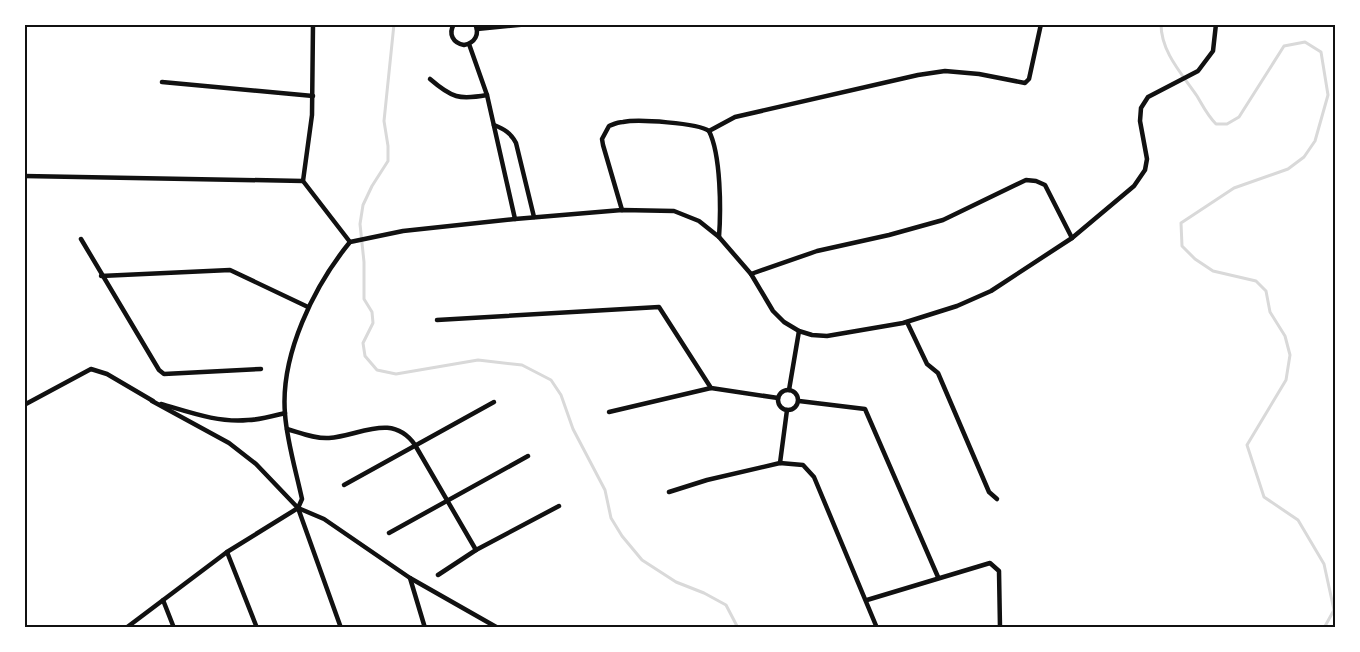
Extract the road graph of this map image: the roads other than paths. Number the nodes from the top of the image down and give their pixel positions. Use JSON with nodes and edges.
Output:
{"nodes":[{"id":1,"x":313,"y":24,"type":"edge"},
{"id":2,"x":453,"y":24,"type":"edge"},
{"id":3,"x":529,"y":24,"type":"edge"},
{"id":4,"x":619,"y":24,"type":"edge"},
{"id":5,"x":632,"y":24,"type":"edge"},
{"id":6,"x":1041,"y":24,"type":"edge"},
{"id":7,"x":1216,"y":24,"type":"edge"},
{"id":8,"x":476,"y":27,"type":"edge"},
{"id":9,"x":469,"y":44,"type":"junction"},
{"id":10,"x":430,"y":80,"type":"dead end"},
{"id":11,"x":162,"y":82,"type":"dead end"},
{"id":12,"x":487,"y":95,"type":"junction"},
{"id":13,"x":314,"y":96,"type":"junction"},
{"id":14,"x":494,"y":125,"type":"junction"},
{"id":15,"x":709,"y":131,"type":"junction"},
{"id":16,"x":24,"y":176,"type":"edge"},
{"id":17,"x":303,"y":181,"type":"junction"},
{"id":18,"x":621,"y":210,"type":"junction"},
{"id":19,"x":534,"y":217,"type":"junction"},
{"id":20,"x":515,"y":219,"type":"junction"},
{"id":21,"x":719,"y":237,"type":"junction"},
{"id":22,"x":1072,"y":238,"type":"junction"},
{"id":23,"x":81,"y":239,"type":"dead end"},
{"id":24,"x":350,"y":242,"type":"junction"},
{"id":25,"x":751,"y":274,"type":"junction"},
{"id":26,"x":102,"y":276,"type":"junction"},
{"id":27,"x":308,"y":307,"type":"junction"},
{"id":28,"x":437,"y":320,"type":"dead end"},
{"id":29,"x":907,"y":322,"type":"junction"},
{"id":30,"x":799,"y":331,"type":"junction"},
{"id":31,"x":261,"y":369,"type":"dead end"},
{"id":32,"x":711,"y":388,"type":"junction"},
{"id":33,"x":789,"y":390,"type":"junction"},
{"id":34,"x":778,"y":398,"type":"junction"},
{"id":35,"x":152,"y":401,"type":"junction"},
{"id":36,"x":799,"y":401,"type":"junction"},
{"id":37,"x":494,"y":402,"type":"dead end"},
{"id":38,"x":24,"y":405,"type":"edge"},
{"id":39,"x":787,"y":410,"type":"junction"},
{"id":40,"x":609,"y":412,"type":"dead end"},
{"id":41,"x":285,"y":413,"type":"junction"},
{"id":42,"x":287,"y":429,"type":"junction"},
{"id":43,"x":415,"y":445,"type":"junction"},
{"id":44,"x":528,"y":456,"type":"dead end"},
{"id":45,"x":780,"y":463,"type":"junction"},
{"id":46,"x":344,"y":485,"type":"dead end"},
{"id":47,"x":669,"y":492,"type":"dead end"},
{"id":48,"x":448,"y":498,"type":"junction"},
{"id":49,"x":997,"y":499,"type":"dead end"},
{"id":50,"x":559,"y":506,"type":"dead end"},
{"id":51,"x":298,"y":508,"type":"junction"},
{"id":52,"x":389,"y":532,"type":"dead end"},
{"id":53,"x":476,"y":550,"type":"junction"},
{"id":54,"x":227,"y":552,"type":"junction"},
{"id":55,"x":438,"y":574,"type":"dead end"},
{"id":56,"x":938,"y":577,"type":"junction"},
{"id":57,"x":410,"y":578,"type":"junction"},
{"id":58,"x":163,"y":600,"type":"junction"},
{"id":59,"x":867,"y":600,"type":"junction"},
{"id":60,"x":126,"y":628,"type":"edge"},
{"id":61,"x":174,"y":628,"type":"edge"},
{"id":62,"x":257,"y":628,"type":"edge"},
{"id":63,"x":342,"y":628,"type":"edge"},
{"id":64,"x":425,"y":628,"type":"edge"},
{"id":65,"x":498,"y":628,"type":"edge"},
{"id":66,"x":877,"y":628,"type":"edge"},
{"id":67,"x":1000,"y":628,"type":"edge"}],
"edges":[{"from":1,"to":13,"type":"street"},
{"from":2,"to":9,"type":"street"},
{"from":3,"to":8,"type":"street"},
{"from":4,"to":5,"type":"street"},
{"from":6,"to":15,"type":"street"},
{"from":7,"to":22,"type":"street"},
{"from":8,"to":9,"type":"street"},
{"from":9,"to":12,"type":"street"},
{"from":10,"to":12,"type":"street"},
{"from":11,"to":13,"type":"street"},
{"from":12,"to":14,"type":"street"},
{"from":13,"to":17,"type":"street"},
{"from":14,"to":19,"type":"street"},
{"from":14,"to":20,"type":"street"},
{"from":15,"to":18,"type":"street"},
{"from":15,"to":21,"type":"street"},
{"from":16,"to":17,"type":"street"},
{"from":17,"to":24,"type":"street"},
{"from":18,"to":19,"type":"street"},
{"from":18,"to":21,"type":"street"},
{"from":19,"to":20,"type":"street"},
{"from":20,"to":24,"type":"street"},
{"from":21,"to":25,"type":"street"},
{"from":22,"to":25,"type":"street"},
{"from":22,"to":29,"type":"street"},
{"from":23,"to":26,"type":"street"},
{"from":24,"to":27,"type":"street"},
{"from":25,"to":30,"type":"street"},
{"from":26,"to":27,"type":"street"},
{"from":26,"to":31,"type":"street"},
{"from":27,"to":41,"type":"street"},
{"from":28,"to":32,"type":"street"},
{"from":29,"to":30,"type":"street"},
{"from":29,"to":49,"type":"street"},
{"from":30,"to":33,"type":"street"},
{"from":32,"to":34,"type":"street"},
{"from":32,"to":40,"type":"street"},
{"from":33,"to":34,"type":"street"},
{"from":33,"to":36,"type":"street"},
{"from":34,"to":39,"type":"street"},
{"from":35,"to":38,"type":"street"},
{"from":35,"to":41,"type":"street"},
{"from":35,"to":51,"type":"street"},
{"from":36,"to":39,"type":"street"},
{"from":36,"to":56,"type":"street"},
{"from":37,"to":43,"type":"street"},
{"from":39,"to":45,"type":"street"},
{"from":41,"to":42,"type":"street"},
{"from":42,"to":43,"type":"street"},
{"from":42,"to":51,"type":"street"},
{"from":43,"to":46,"type":"street"},
{"from":43,"to":48,"type":"street"},
{"from":44,"to":48,"type":"street"},
{"from":45,"to":47,"type":"street"},
{"from":45,"to":59,"type":"street"},
{"from":48,"to":52,"type":"street"},
{"from":48,"to":53,"type":"street"},
{"from":50,"to":53,"type":"street"},
{"from":51,"to":54,"type":"street"},
{"from":51,"to":57,"type":"street"},
{"from":51,"to":63,"type":"street"},
{"from":53,"to":55,"type":"street"},
{"from":54,"to":58,"type":"street"},
{"from":54,"to":62,"type":"street"},
{"from":56,"to":59,"type":"street"},
{"from":56,"to":67,"type":"street"},
{"from":57,"to":64,"type":"street"},
{"from":57,"to":65,"type":"street"},
{"from":58,"to":60,"type":"street"},
{"from":58,"to":61,"type":"street"},
{"from":59,"to":66,"type":"street"}]}
